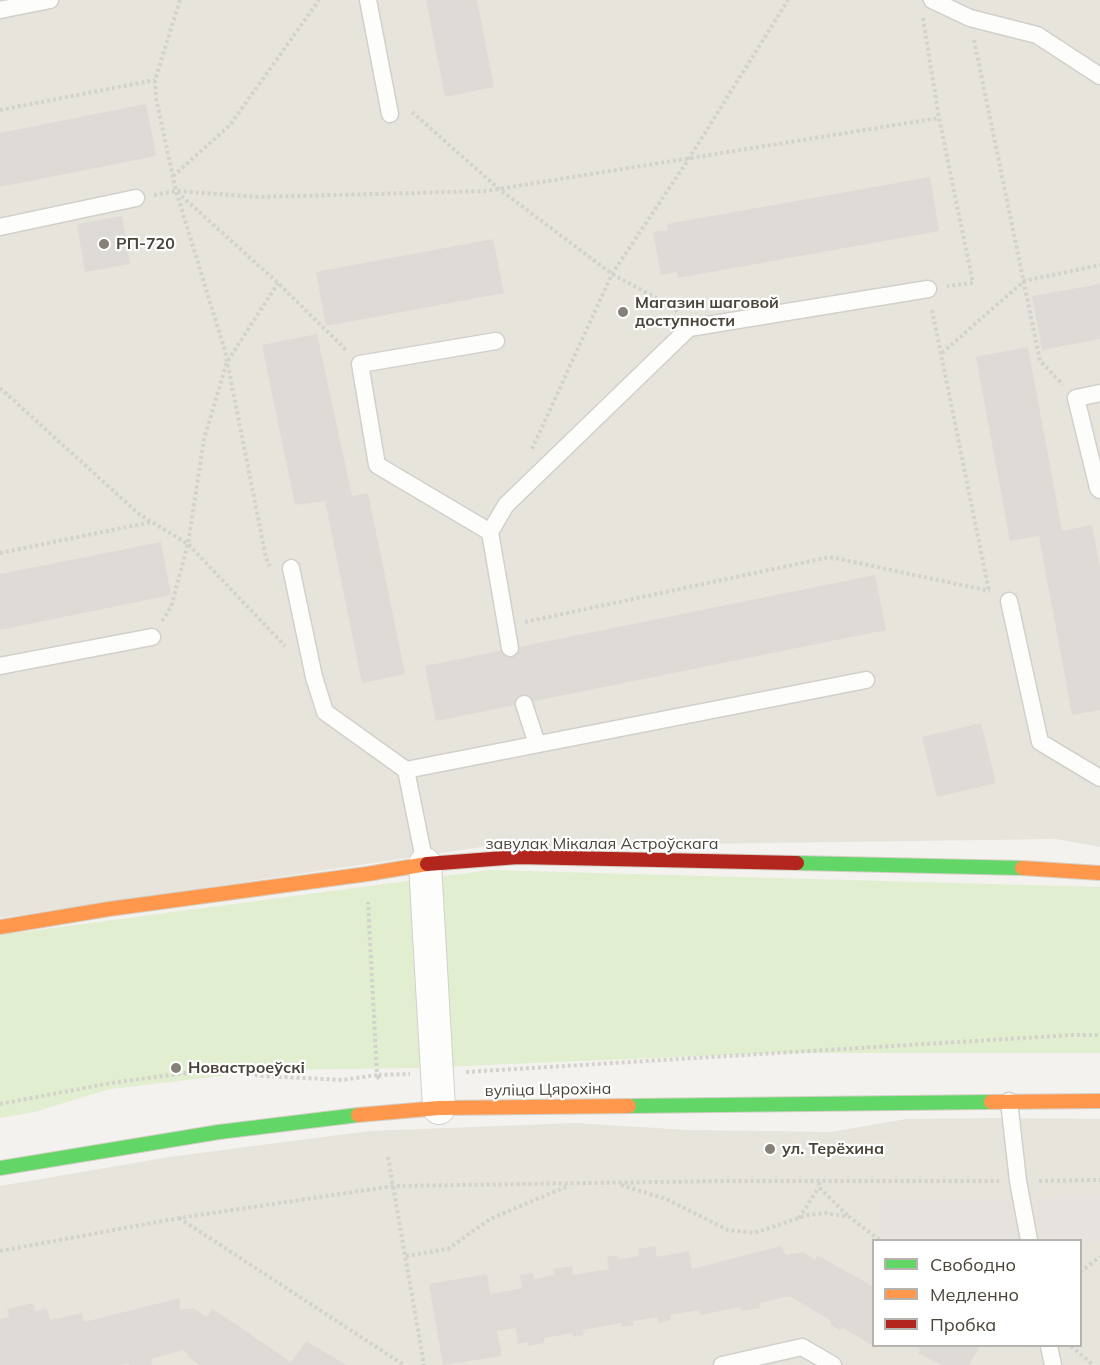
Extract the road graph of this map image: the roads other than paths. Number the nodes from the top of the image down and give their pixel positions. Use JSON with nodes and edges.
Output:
{"nodes":[{"id":1,"x":50,"y":0,"type":"edge"},
{"id":2,"x":368,"y":0,"type":"edge"},
{"id":3,"x":927,"y":6,"type":"edge"},
{"id":4,"x":0,"y":10,"type":"edge"},
{"id":5,"x":1100,"y":76,"type":"edge"},
{"id":6,"x":390,"y":114,"type":"road end"},
{"id":7,"x":136,"y":198,"type":"road end"},
{"id":8,"x":0,"y":227,"type":"edge"},
{"id":9,"x":928,"y":289,"type":"road end"},
{"id":10,"x":496,"y":341,"type":"dead end"},
{"id":11,"x":1100,"y":393,"type":"edge"},
{"id":12,"x":1100,"y":490,"type":"edge"},
{"id":13,"x":490,"y":532,"type":"junction"},
{"id":14,"x":291,"y":568,"type":"dead end"},
{"id":15,"x":1009,"y":601,"type":"road end"},
{"id":16,"x":152,"y":637,"type":"road end"},
{"id":17,"x":510,"y":648,"type":"dead end"},
{"id":18,"x":0,"y":666,"type":"edge"},
{"id":19,"x":866,"y":680,"type":"dead end"},
{"id":20,"x":524,"y":704,"type":"dead end"},
{"id":21,"x":537,"y":744,"type":"junction"},
{"id":22,"x":406,"y":770,"type":"junction"},
{"id":23,"x":1100,"y":778,"type":"edge"},
{"id":24,"x":425,"y":864,"type":"junction"},
{"id":25,"x":1100,"y":873,"type":"edge"},
{"id":26,"x":0,"y":927,"type":"edge"},
{"id":27,"x":1009,"y":1101,"type":"junction"},
{"id":28,"x":1100,"y":1101,"type":"edge"},
{"id":29,"x":440,"y":1108,"type":"junction"},
{"id":30,"x":0,"y":1168,"type":"edge"},
{"id":31,"x":1029,"y":1239,"type":"edge"},
{"id":32,"x":1049,"y":1347,"type":"edge"},
{"id":33,"x":722,"y":1365,"type":"edge"},
{"id":34,"x":832,"y":1365,"type":"edge"},
{"id":35,"x":1053,"y":1365,"type":"edge"}],
"edges":[{"from":1,"to":4,"type":"lane"},
{"from":2,"to":6,"type":"lane"},
{"from":3,"to":5,"type":"lane"},
{"from":7,"to":8,"type":"lane"},
{"from":9,"to":13,"type":"lane"},
{"from":10,"to":13,"type":"lane"},
{"from":11,"to":12,"type":"lane"},
{"from":13,"to":17,"type":"lane"},
{"from":14,"to":22,"type":"lane"},
{"from":15,"to":23,"type":"lane"},
{"from":16,"to":18,"type":"lane"},
{"from":19,"to":21,"type":"lane"},
{"from":20,"to":21,"type":"lane"},
{"from":21,"to":22,"type":"lane"},
{"from":22,"to":24,"type":"lane"},
{"from":24,"to":25,"type":"street","name":"завулак Мікалая Астроўскага"},
{"from":24,"to":26,"type":"street","name":"завулак Мікалая Астроўскага"},
{"from":24,"to":29,"type":"street"},
{"from":27,"to":28,"type":"street","name":"вуліца Цярохіна"},
{"from":27,"to":29,"type":"street","name":"вуліца Цярохіна"},
{"from":27,"to":31,"type":"lane"},
{"from":29,"to":30,"type":"street","name":"вуліца Цярохіна"},
{"from":32,"to":35,"type":"lane"},
{"from":33,"to":34,"type":"lane"}]}
